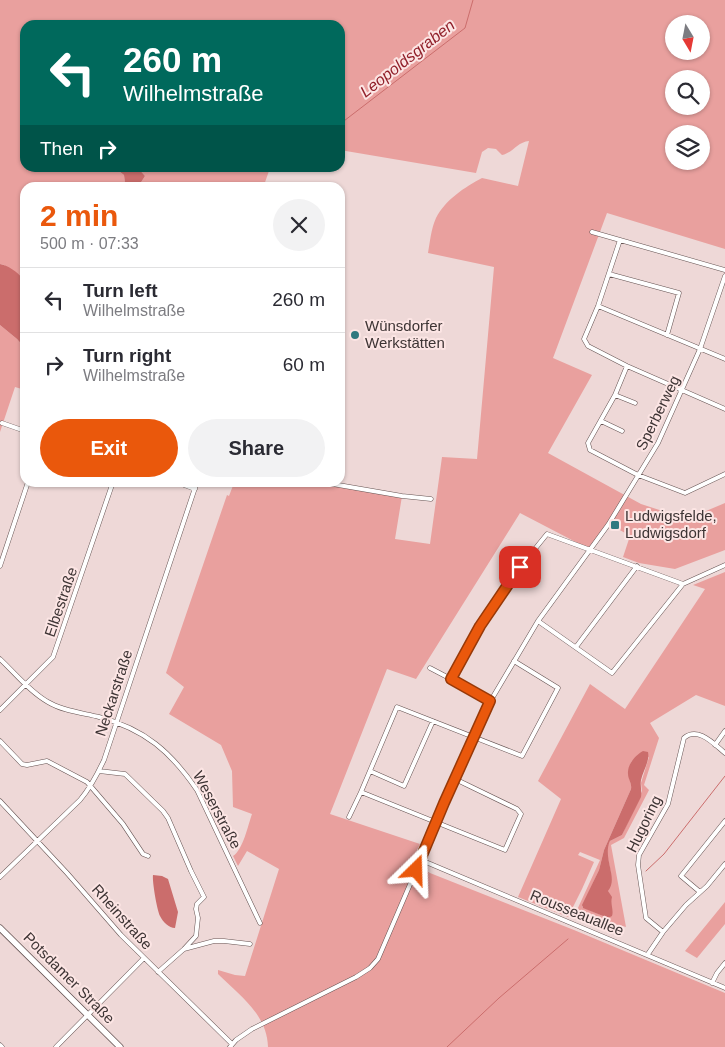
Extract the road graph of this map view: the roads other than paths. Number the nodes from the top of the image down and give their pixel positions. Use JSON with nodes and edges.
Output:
{"nodes":[{"id":1,"x":592,"y":232,"type":"dead end"},
{"id":2,"x":620,"y":240,"type":"junction"},
{"id":3,"x":725,"y":270,"type":"edge"},
{"id":4,"x":609,"y":274,"type":"junction"},
{"id":5,"x":725,"y":276,"type":"edge"},
{"id":6,"x":598,"y":306,"type":"junction"},
{"id":7,"x":667,"y":335,"type":"junction"},
{"id":8,"x":700,"y":349,"type":"junction"},
{"id":9,"x":725,"y":359,"type":"edge"},
{"id":10,"x":627,"y":366,"type":"junction"},
{"id":11,"x":682,"y":389,"type":"junction"},
{"id":12,"x":614,"y":394,"type":"junction"},
{"id":13,"x":635,"y":403,"type":"dead end"},
{"id":14,"x":725,"y":409,"type":"edge"},
{"id":15,"x":601,"y":421,"type":"junction"},
{"id":16,"x":2,"y":423,"type":"dead end"},
{"id":17,"x":20,"y":429,"type":"edge"},
{"id":18,"x":622,"y":431,"type":"dead end"},
{"id":19,"x":725,"y":474,"type":"edge"},
{"id":20,"x":638,"y":475,"type":"junction"},
{"id":21,"x":345,"y":486,"type":"edge"},
{"id":22,"x":26,"y":487,"type":"edge"},
{"id":23,"x":111,"y":487,"type":"edge"},
{"id":24,"x":189,"y":487,"type":"edge"},
{"id":25,"x":194,"y":489,"type":"joint"},
{"id":26,"x":431,"y":499,"type":"dead end"},
{"id":27,"x":591,"y":550,"type":"junction"},
{"id":28,"x":725,"y":565,"type":"edge"},
{"id":29,"x":0,"y":566,"type":"edge"},
{"id":30,"x":637,"y":566,"type":"junction"},
{"id":31,"x":682,"y":584,"type":"junction"},
{"id":32,"x":538,"y":621,"type":"junction"},
{"id":33,"x":576,"y":647,"type":"junction"},
{"id":34,"x":0,"y":659,"type":"edge"},
{"id":35,"x":514,"y":661,"type":"junction"},
{"id":36,"x":430,"y":668,"type":"dead end"},
{"id":37,"x":451,"y":679,"type":"junction"},
{"id":38,"x":26,"y":684,"type":"junction"},
{"id":39,"x":490,"y":701,"type":"junction"},
{"id":40,"x":0,"y":710,"type":"edge"},
{"id":41,"x":433,"y":721,"type":"junction"},
{"id":42,"x":117,"y":722,"type":"junction"},
{"id":43,"x":725,"y":731,"type":"edge"},
{"id":44,"x":474,"y":736,"type":"junction"},
{"id":45,"x":0,"y":741,"type":"edge"},
{"id":46,"x":714,"y":745,"type":"junction"},
{"id":47,"x":725,"y":753,"type":"edge"},
{"id":48,"x":370,"y":771,"type":"junction"},
{"id":49,"x":98,"y":772,"type":"junction"},
{"id":50,"x":454,"y":780,"type":"junction"},
{"id":51,"x":91,"y":787,"type":"junction"},
{"id":52,"x":361,"y":792,"type":"junction"},
{"id":53,"x":0,"y":801,"type":"edge"},
{"id":54,"x":349,"y":818,"type":"dead end"},
{"id":55,"x":725,"y":821,"type":"edge"},
{"id":56,"x":436,"y":822,"type":"junction"},
{"id":57,"x":38,"y":841,"type":"junction"},
{"id":58,"x":148,"y":856,"type":"dead end"},
{"id":59,"x":421,"y":860,"type":"junction"},
{"id":60,"x":725,"y":864,"type":"edge"},
{"id":61,"x":0,"y":877,"type":"edge"},
{"id":62,"x":700,"y":892,"type":"junction"},
{"id":63,"x":260,"y":923,"type":"dead end"},
{"id":64,"x":0,"y":928,"type":"edge"},
{"id":65,"x":663,"y":932,"type":"junction"},
{"id":66,"x":250,"y":944,"type":"dead end"},
{"id":67,"x":184,"y":949,"type":"junction"},
{"id":68,"x":648,"y":954,"type":"junction"},
{"id":69,"x":144,"y":958,"type":"junction"},
{"id":70,"x":725,"y":963,"type":"edge"},
{"id":71,"x":158,"y":972,"type":"junction"},
{"id":72,"x":712,"y":983,"type":"junction"},
{"id":73,"x":725,"y":988,"type":"edge"},
{"id":74,"x":88,"y":1015,"type":"junction"},
{"id":75,"x":231,"y":1046,"type":"edge"},
{"id":76,"x":56,"y":1047,"type":"edge"},
{"id":77,"x":120,"y":1047,"type":"edge"}],
"edges":[{"from":1,"to":2,"type":"street"},
{"from":2,"to":3,"type":"street"},
{"from":2,"to":4,"type":"street"},
{"from":4,"to":6,"type":"street"},
{"from":4,"to":7,"type":"street"},
{"from":5,"to":8,"type":"street","name":"Sperberweg"},
{"from":6,"to":7,"type":"street"},
{"from":6,"to":10,"type":"street"},
{"from":7,"to":8,"type":"street"},
{"from":8,"to":9,"type":"street"},
{"from":8,"to":11,"type":"street","name":"Sperberweg"},
{"from":10,"to":11,"type":"street"},
{"from":10,"to":12,"type":"street"},
{"from":11,"to":14,"type":"street"},
{"from":11,"to":20,"type":"street","name":"Sperberweg"},
{"from":12,"to":13,"type":"street"},
{"from":12,"to":15,"type":"street"},
{"from":15,"to":18,"type":"street"},
{"from":15,"to":20,"type":"street"},
{"from":16,"to":17,"type":"street"},
{"from":19,"to":20,"type":"street"},
{"from":20,"to":27,"type":"street","name":"Sperberweg"},
{"from":21,"to":26,"type":"street"},
{"from":22,"to":29,"type":"street"},
{"from":23,"to":38,"type":"street","name":"Elbestraße"},
{"from":24,"to":25,"type":"street"},
{"from":25,"to":42,"type":"street","name":"Neckarstraße"},
{"from":27,"to":30,"type":"street"},
{"from":27,"to":32,"type":"street","name":"Sperberweg"},
{"from":27,"to":37,"type":"street"},
{"from":28,"to":31,"type":"street"},
{"from":30,"to":31,"type":"street"},
{"from":30,"to":33,"type":"street"},
{"from":31,"to":33,"type":"street"},
{"from":32,"to":33,"type":"street"},
{"from":32,"to":35,"type":"street","name":"Sperberweg"},
{"from":34,"to":38,"type":"street","name":"Weserstraße"},
{"from":35,"to":39,"type":"street","name":"Sperberweg"},
{"from":35,"to":44,"type":"street"},
{"from":36,"to":37,"type":"street"},
{"from":37,"to":39,"type":"street"},
{"from":38,"to":40,"type":"street","name":"Elbestraße"},
{"from":38,"to":42,"type":"street","name":"Weserstraße"},
{"from":39,"to":44,"type":"street","name":"Sperberweg"},
{"from":41,"to":44,"type":"street"},
{"from":41,"to":48,"type":"street"},
{"from":41,"to":48,"type":"street"},
{"from":42,"to":49,"type":"street","name":"Neckarstraße"},
{"from":42,"to":63,"type":"street","name":"Weserstraße"},
{"from":43,"to":46,"type":"street"},
{"from":44,"to":50,"type":"street","name":"Sperberweg"},
{"from":45,"to":51,"type":"street"},
{"from":46,"to":47,"type":"street","name":"Hugoring"},
{"from":46,"to":65,"type":"street","name":"Hugoring"},
{"from":48,"to":52,"type":"street"},
{"from":49,"to":51,"type":"street","name":"Neckarstraße"},
{"from":49,"to":67,"type":"street"},
{"from":50,"to":56,"type":"street","name":"Sperberweg"},
{"from":50,"to":56,"type":"street"},
{"from":51,"to":57,"type":"street","name":"Neckarstraße"},
{"from":51,"to":58,"type":"street"},
{"from":52,"to":54,"type":"street"},
{"from":52,"to":56,"type":"street"},
{"from":53,"to":57,"type":"street","name":"Rheinstraße"},
{"from":55,"to":62,"type":"street"},
{"from":56,"to":59,"type":"street","name":"Sperberweg"},
{"from":57,"to":61,"type":"street","name":"Neckarstraße"},
{"from":57,"to":69,"type":"street","name":"Rheinstraße"},
{"from":59,"to":68,"type":"street","name":"Rousseauallee"},
{"from":59,"to":75,"type":"street","name":"Sperberweg"},
{"from":60,"to":62,"type":"street"},
{"from":62,"to":65,"type":"street"},
{"from":64,"to":74,"type":"main road","name":"Potsdamer Straße"},
{"from":65,"to":68,"type":"street"},
{"from":66,"to":67,"type":"street"},
{"from":67,"to":71,"type":"street"},
{"from":68,"to":72,"type":"street","name":"Rousseauallee"},
{"from":69,"to":71,"type":"street","name":"Rheinstraße"},
{"from":69,"to":74,"type":"street"},
{"from":70,"to":72,"type":"street"},
{"from":71,"to":75,"type":"street","name":"Rheinstraße"},
{"from":72,"to":73,"type":"street","name":"Rousseauallee"},
{"from":74,"to":76,"type":"street"},
{"from":74,"to":77,"type":"main road","name":"Potsdamer Straße"}]}
